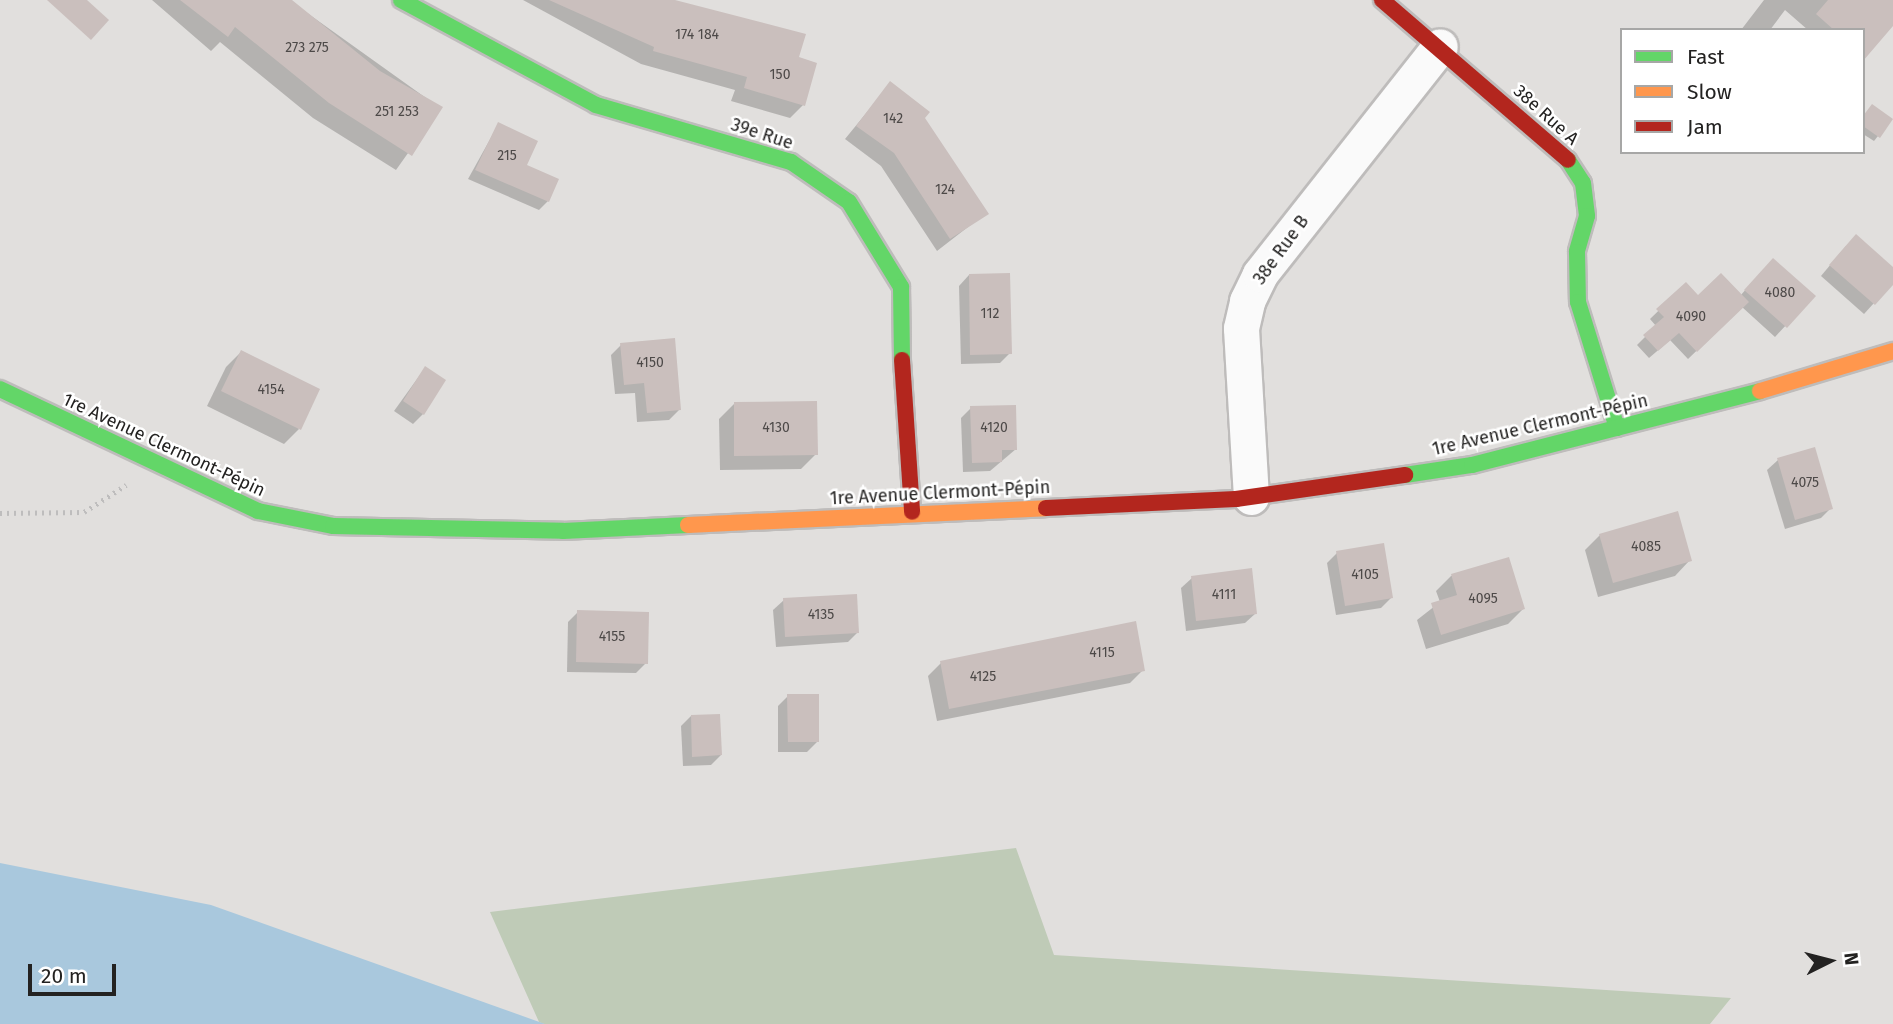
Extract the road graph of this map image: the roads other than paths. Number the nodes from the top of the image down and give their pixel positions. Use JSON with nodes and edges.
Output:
{"nodes":[{"id":1,"x":401,"y":0,"type":"edge"},
{"id":2,"x":1382,"y":0,"type":"edge"},
{"id":3,"x":1440,"y":46,"type":"junction"},
{"id":4,"x":1893,"y":351,"type":"edge"},
{"id":5,"x":0,"y":389,"type":"edge"},
{"id":6,"x":1617,"y":428,"type":"junction"},
{"id":7,"x":1251,"y":497,"type":"junction"},
{"id":8,"x":912,"y":512,"type":"junction"}],
"edges":[{"from":1,"to":8,"type":"street","name":"39e Rue"},
{"from":2,"to":3,"type":"street","name":"38e Rue A"},
{"from":3,"to":6,"type":"street","name":"38e Rue A"},
{"from":3,"to":7,"type":"street","name":"38e Rue B"},
{"from":4,"to":6,"type":"street","name":"1re Avenue Clermont-Pépin"},
{"from":5,"to":8,"type":"street","name":"1re Avenue Clermont-Pépin"},
{"from":6,"to":7,"type":"street","name":"1re Avenue Clermont-Pépin"},
{"from":7,"to":8,"type":"street","name":"1re Avenue Clermont-Pépin"}]}
